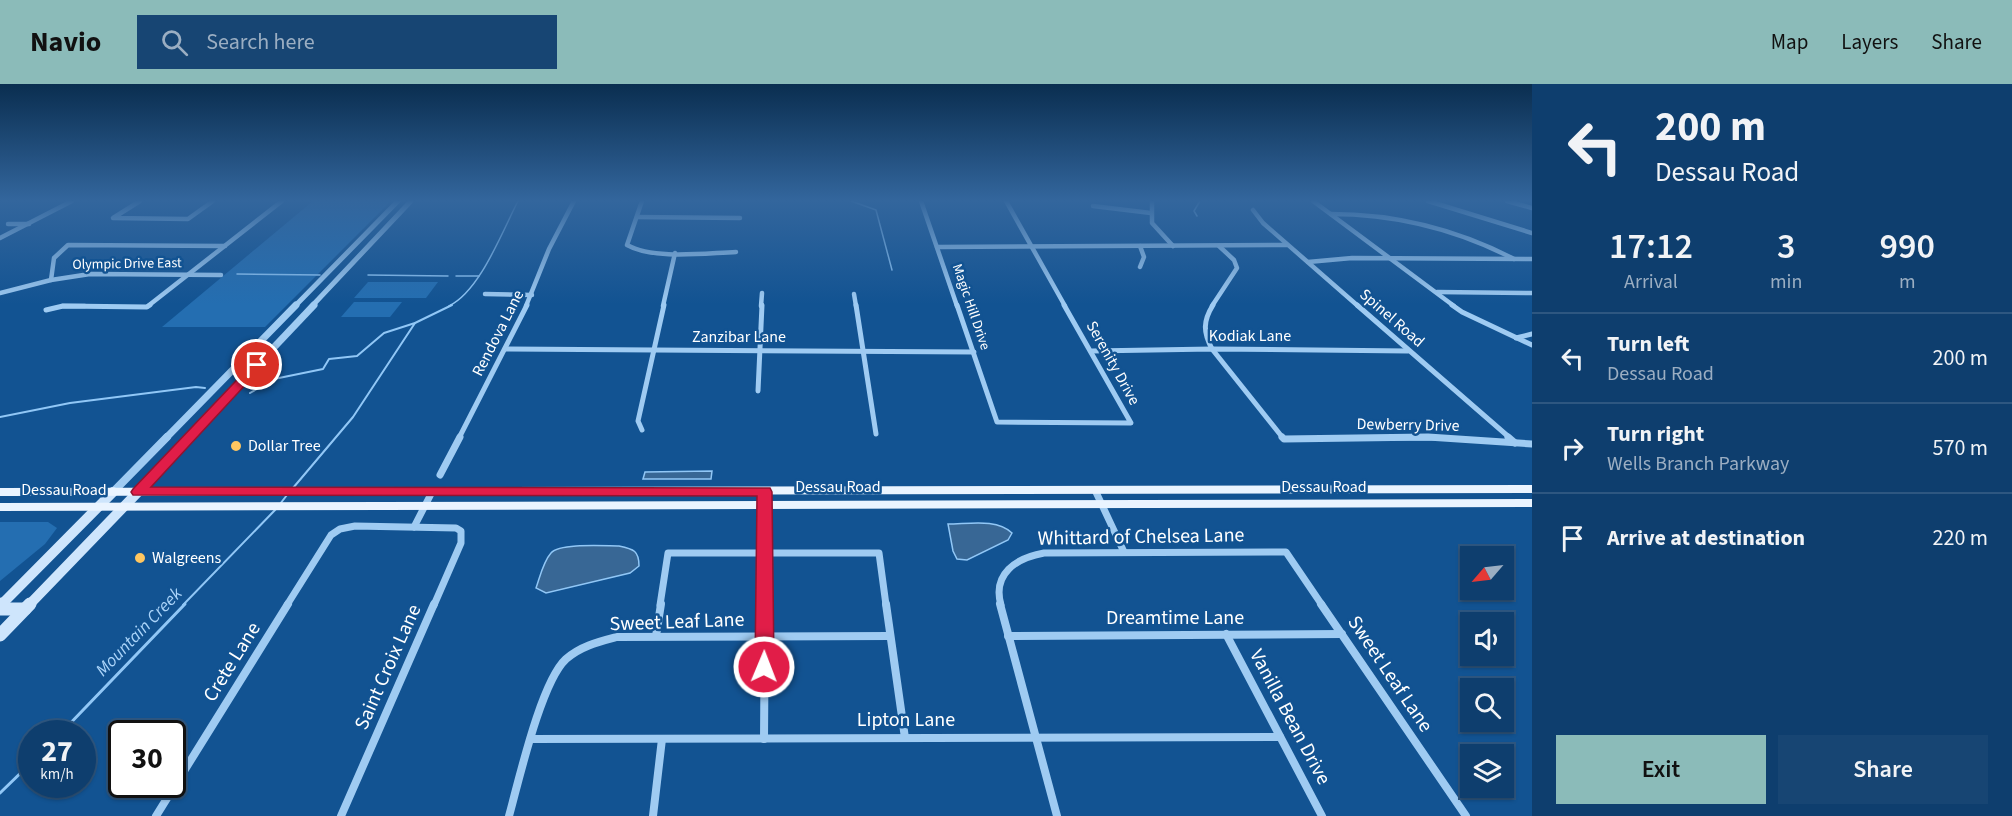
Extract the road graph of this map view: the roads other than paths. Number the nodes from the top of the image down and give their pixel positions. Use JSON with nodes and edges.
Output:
{"nodes":[{"id":1,"x":239,"y":235,"type":"edge"},
{"id":2,"x":365,"y":235,"type":"edge"},
{"id":3,"x":379,"y":235,"type":"edge"},
{"id":4,"x":556,"y":235,"type":"edge"},
{"id":5,"x":631,"y":235,"type":"edge"},
{"id":6,"x":933,"y":235,"type":"edge"},
{"id":7,"x":1025,"y":235,"type":"edge"},
{"id":8,"x":1163,"y":235,"type":"edge"},
{"id":9,"x":1277,"y":235,"type":"edge"},
{"id":10,"x":1359,"y":235,"type":"edge"},
{"id":11,"x":1454,"y":235,"type":"edge"},
{"id":12,"x":1288,"y":245,"type":"junction"},
{"id":13,"x":225,"y":246,"type":"junction"},
{"id":14,"x":1140,"y":246,"type":"junction"},
{"id":15,"x":1173,"y":246,"type":"junction"},
{"id":16,"x":1219,"y":246,"type":"junction"},
{"id":17,"x":937,"y":247,"type":"junction"},
{"id":18,"x":1032,"y":247,"type":"junction"},
{"id":19,"x":736,"y":252,"type":"dead end"},
{"id":20,"x":675,"y":253,"type":"junction"},
{"id":21,"x":1389,"y":258,"type":"junction"},
{"id":22,"x":1515,"y":259,"type":"junction"},
{"id":23,"x":1532,"y":259,"type":"edge"},
{"id":24,"x":1307,"y":262,"type":"junction"},
{"id":25,"x":1140,"y":267,"type":"dead end"},
{"id":26,"x":221,"y":274,"type":"dead end"},
{"id":27,"x":327,"y":274,"type":"junction"},
{"id":28,"x":189,"y":275,"type":"junction"},
{"id":29,"x":342,"y":275,"type":"junction"},
{"id":30,"x":51,"y":280,"type":"junction"},
{"id":31,"x":1435,"y":292,"type":"junction"},
{"id":32,"x":0,"y":293,"type":"edge"},
{"id":33,"x":762,"y":293,"type":"dead end"},
{"id":34,"x":1532,"y":293,"type":"edge"},
{"id":35,"x":485,"y":294,"type":"dead end"},
{"id":36,"x":854,"y":294,"type":"dead end"},
{"id":37,"x":532,"y":295,"type":"junction"},
{"id":38,"x":46,"y":310,"type":"dead end"},
{"id":39,"x":271,"y":331,"type":"junction"},
{"id":40,"x":289,"y":331,"type":"junction"},
{"id":41,"x":1532,"y":334,"type":"edge"},
{"id":42,"x":1516,"y":338,"type":"junction"},
{"id":43,"x":1532,"y":345,"type":"edge"},
{"id":44,"x":505,"y":349,"type":"junction"},
{"id":45,"x":1212,"y":349,"type":"junction"},
{"id":46,"x":654,"y":350,"type":"junction"},
{"id":47,"x":759,"y":351,"type":"junction"},
{"id":48,"x":864,"y":351,"type":"junction"},
{"id":49,"x":1092,"y":351,"type":"junction"},
{"id":50,"x":1408,"y":351,"type":"junction"},
{"id":51,"x":974,"y":352,"type":"junction"},
{"id":52,"x":758,"y":391,"type":"dead end"},
{"id":53,"x":189,"y":415,"type":"junction"},
{"id":54,"x":210,"y":416,"type":"junction"},
{"id":55,"x":997,"y":422,"type":"joint"},
{"id":56,"x":642,"y":430,"type":"dead end"},
{"id":57,"x":876,"y":434,"type":"dead end"},
{"id":58,"x":1516,"y":443,"type":"junction"},
{"id":59,"x":1532,"y":444,"type":"edge"},
{"id":60,"x":440,"y":475,"type":"dead end"},
{"id":61,"x":1532,"y":489,"type":"edge"},
{"id":62,"x":1095,"y":490,"type":"junction"},
{"id":63,"x":0,"y":492,"type":"edge"},
{"id":64,"x":113,"y":492,"type":"junction"},
{"id":65,"x":138,"y":492,"type":"junction"},
{"id":66,"x":432,"y":492,"type":"junction"},
{"id":67,"x":765,"y":497,"type":"junction"},
{"id":68,"x":1532,"y":503,"type":"edge"},
{"id":69,"x":1101,"y":505,"type":"junction"},
{"id":70,"x":99,"y":506,"type":"junction"},
{"id":71,"x":123,"y":506,"type":"junction"},
{"id":72,"x":424,"y":506,"type":"junction"},
{"id":73,"x":0,"y":507,"type":"edge"},
{"id":74,"x":414,"y":526,"type":"junction"},
{"id":75,"x":1124,"y":552,"type":"junction"},
{"id":76,"x":1286,"y":552,"type":"joint"},
{"id":77,"x":765,"y":553,"type":"junction"},
{"id":78,"x":0,"y":607,"type":"edge"},
{"id":79,"x":25,"y":609,"type":"junction"},
{"id":80,"x":1226,"y":634,"type":"junction"},
{"id":81,"x":1342,"y":634,"type":"junction"},
{"id":82,"x":0,"y":635,"type":"edge"},
{"id":83,"x":656,"y":636,"type":"junction"},
{"id":84,"x":765,"y":636,"type":"junction"},
{"id":85,"x":890,"y":636,"type":"junction"},
{"id":86,"x":1008,"y":636,"type":"junction"},
{"id":87,"x":1280,"y":737,"type":"junction"},
{"id":88,"x":905,"y":738,"type":"junction"},
{"id":89,"x":1036,"y":738,"type":"junction"},
{"id":90,"x":531,"y":739,"type":"junction"},
{"id":91,"x":662,"y":739,"type":"junction"},
{"id":92,"x":764,"y":739,"type":"junction"},
{"id":93,"x":156,"y":816,"type":"edge"},
{"id":94,"x":341,"y":816,"type":"edge"},
{"id":95,"x":509,"y":816,"type":"edge"},
{"id":96,"x":652,"y":816,"type":"edge"},
{"id":97,"x":1057,"y":816,"type":"edge"},
{"id":98,"x":1322,"y":816,"type":"edge"},
{"id":99,"x":1466,"y":816,"type":"edge"}],
"edges":[{"from":1,"to":13,"type":"street"},
{"from":2,"to":27,"type":"street"},
{"from":3,"to":29,"type":"street"},
{"from":4,"to":37,"type":"street","name":"Rendova Lane"},
{"from":5,"to":20,"type":"street"},
{"from":6,"to":17,"type":"street","name":"Magic Hill Drive"},
{"from":7,"to":18,"type":"street","name":"Serenity Drive"},
{"from":8,"to":15,"type":"street"},
{"from":9,"to":12,"type":"street","name":"Spinel Road"},
{"from":10,"to":21,"type":"street"},
{"from":11,"to":22,"type":"street"},
{"from":12,"to":16,"type":"street"},
{"from":12,"to":24,"type":"street","name":"Spinel Road"},
{"from":13,"to":28,"type":"street"},
{"from":13,"to":30,"type":"street"},
{"from":14,"to":15,"type":"street"},
{"from":14,"to":18,"type":"street"},
{"from":14,"to":25,"type":"street"},
{"from":15,"to":16,"type":"street"},
{"from":16,"to":45,"type":"street"},
{"from":17,"to":18,"type":"street"},
{"from":17,"to":51,"type":"street","name":"Magic Hill Drive"},
{"from":18,"to":49,"type":"street","name":"Serenity Drive"},
{"from":19,"to":20,"type":"street"},
{"from":20,"to":46,"type":"street"},
{"from":21,"to":22,"type":"street"},
{"from":21,"to":24,"type":"street"},
{"from":21,"to":31,"type":"street"},
{"from":22,"to":23,"type":"street"},
{"from":24,"to":50,"type":"street","name":"Spinel Road"},
{"from":26,"to":28,"type":"street","name":"Olympic Drive East"},
{"from":27,"to":29,"type":"street"},
{"from":27,"to":39,"type":"street"},
{"from":28,"to":30,"type":"street","name":"Olympic Drive East"},
{"from":28,"to":38,"type":"street"},
{"from":29,"to":40,"type":"street"},
{"from":30,"to":32,"type":"street","name":"Olympic Drive East"},
{"from":31,"to":34,"type":"street"},
{"from":31,"to":42,"type":"street"},
{"from":33,"to":47,"type":"street"},
{"from":35,"to":37,"type":"street"},
{"from":36,"to":48,"type":"street"},
{"from":37,"to":44,"type":"street","name":"Rendova Lane"},
{"from":39,"to":40,"type":"street"},
{"from":39,"to":53,"type":"street"},
{"from":40,"to":54,"type":"street"},
{"from":41,"to":42,"type":"street"},
{"from":42,"to":43,"type":"street"},
{"from":44,"to":46,"type":"street","name":"Zanzibar Lane"},
{"from":44,"to":60,"type":"street","name":"Rendova Lane"},
{"from":45,"to":49,"type":"street","name":"Kodiak Lane"},
{"from":45,"to":50,"type":"street","name":"Kodiak Lane"},
{"from":45,"to":58,"type":"street","name":"Dewberry Drive"},
{"from":46,"to":47,"type":"street","name":"Zanzibar Lane"},
{"from":46,"to":56,"type":"street"},
{"from":47,"to":48,"type":"street","name":"Zanzibar Lane"},
{"from":47,"to":52,"type":"street"},
{"from":48,"to":51,"type":"street","name":"Zanzibar Lane"},
{"from":48,"to":57,"type":"street"},
{"from":49,"to":55,"type":"street","name":"Serenity Drive"},
{"from":50,"to":58,"type":"street","name":"Spinel Road"},
{"from":51,"to":55,"type":"street","name":"Magic Hill Drive"},
{"from":53,"to":54,"type":"street"},
{"from":53,"to":64,"type":"street"},
{"from":54,"to":65,"type":"street"},
{"from":58,"to":59,"type":"street","name":"Dewberry Drive"},
{"from":61,"to":62,"type":"main road","name":"Dessau Road"},
{"from":62,"to":67,"type":"main road","name":"Dessau Road"},
{"from":62,"to":69,"type":"street"},
{"from":63,"to":64,"type":"main road","name":"Dessau Road"},
{"from":64,"to":65,"type":"main road","name":"Dessau Road"},
{"from":64,"to":70,"type":"main road"},
{"from":65,"to":66,"type":"main road","name":"Dessau Road"},
{"from":65,"to":71,"type":"main road"},
{"from":66,"to":67,"type":"main road","name":"Dessau Road"},
{"from":66,"to":72,"type":"street"},
{"from":67,"to":69,"type":"main road","name":"Dessau Road"},
{"from":67,"to":72,"type":"main road","name":"Dessau Road"},
{"from":67,"to":77,"type":"street"},
{"from":68,"to":69,"type":"main road","name":"Dessau Road"},
{"from":69,"to":75,"type":"street"},
{"from":70,"to":71,"type":"main road","name":"Dessau Road"},
{"from":70,"to":73,"type":"main road","name":"Dessau Road"},
{"from":70,"to":78,"type":"main road"},
{"from":71,"to":72,"type":"main road","name":"Dessau Road"},
{"from":71,"to":79,"type":"main road"},
{"from":72,"to":74,"type":"street"},
{"from":74,"to":93,"type":"street","name":"Crete Lane"},
{"from":74,"to":94,"type":"street","name":"Saint Croix Lane"},
{"from":75,"to":76,"type":"street","name":"Whittard of Chelsea Lane"},
{"from":75,"to":86,"type":"street","name":"Whittard of Chelsea Lane"},
{"from":76,"to":81,"type":"street","name":"Sweet Leaf Lane"},
{"from":77,"to":83,"type":"street"},
{"from":77,"to":84,"type":"street"},
{"from":77,"to":85,"type":"street"},
{"from":78,"to":79,"type":"main road"},
{"from":79,"to":82,"type":"main road"},
{"from":80,"to":81,"type":"street","name":"Dreamtime Lane"},
{"from":80,"to":86,"type":"street","name":"Dreamtime Lane"},
{"from":80,"to":87,"type":"street","name":"Vanilla Bean Drive"},
{"from":81,"to":99,"type":"street","name":"Sweet Leaf Lane"},
{"from":83,"to":84,"type":"street","name":"Sweet Leaf Lane"},
{"from":83,"to":90,"type":"street","name":"Sweet Leaf Lane"},
{"from":84,"to":85,"type":"street","name":"Sweet Leaf Lane"},
{"from":84,"to":92,"type":"street"},
{"from":85,"to":88,"type":"street"},
{"from":86,"to":89,"type":"street","name":"Whittard of Chelsea Lane"},
{"from":87,"to":89,"type":"street","name":"Lipton Lane"},
{"from":87,"to":98,"type":"street","name":"Vanilla Bean Drive"},
{"from":88,"to":89,"type":"street","name":"Lipton Lane"},
{"from":88,"to":92,"type":"street","name":"Lipton Lane"},
{"from":89,"to":97,"type":"street","name":"Whittard of Chelsea Lane"},
{"from":90,"to":91,"type":"street","name":"Lipton Lane"},
{"from":90,"to":95,"type":"street","name":"Sweet Leaf Lane"},
{"from":91,"to":92,"type":"street","name":"Lipton Lane"},
{"from":91,"to":96,"type":"street"}]}
